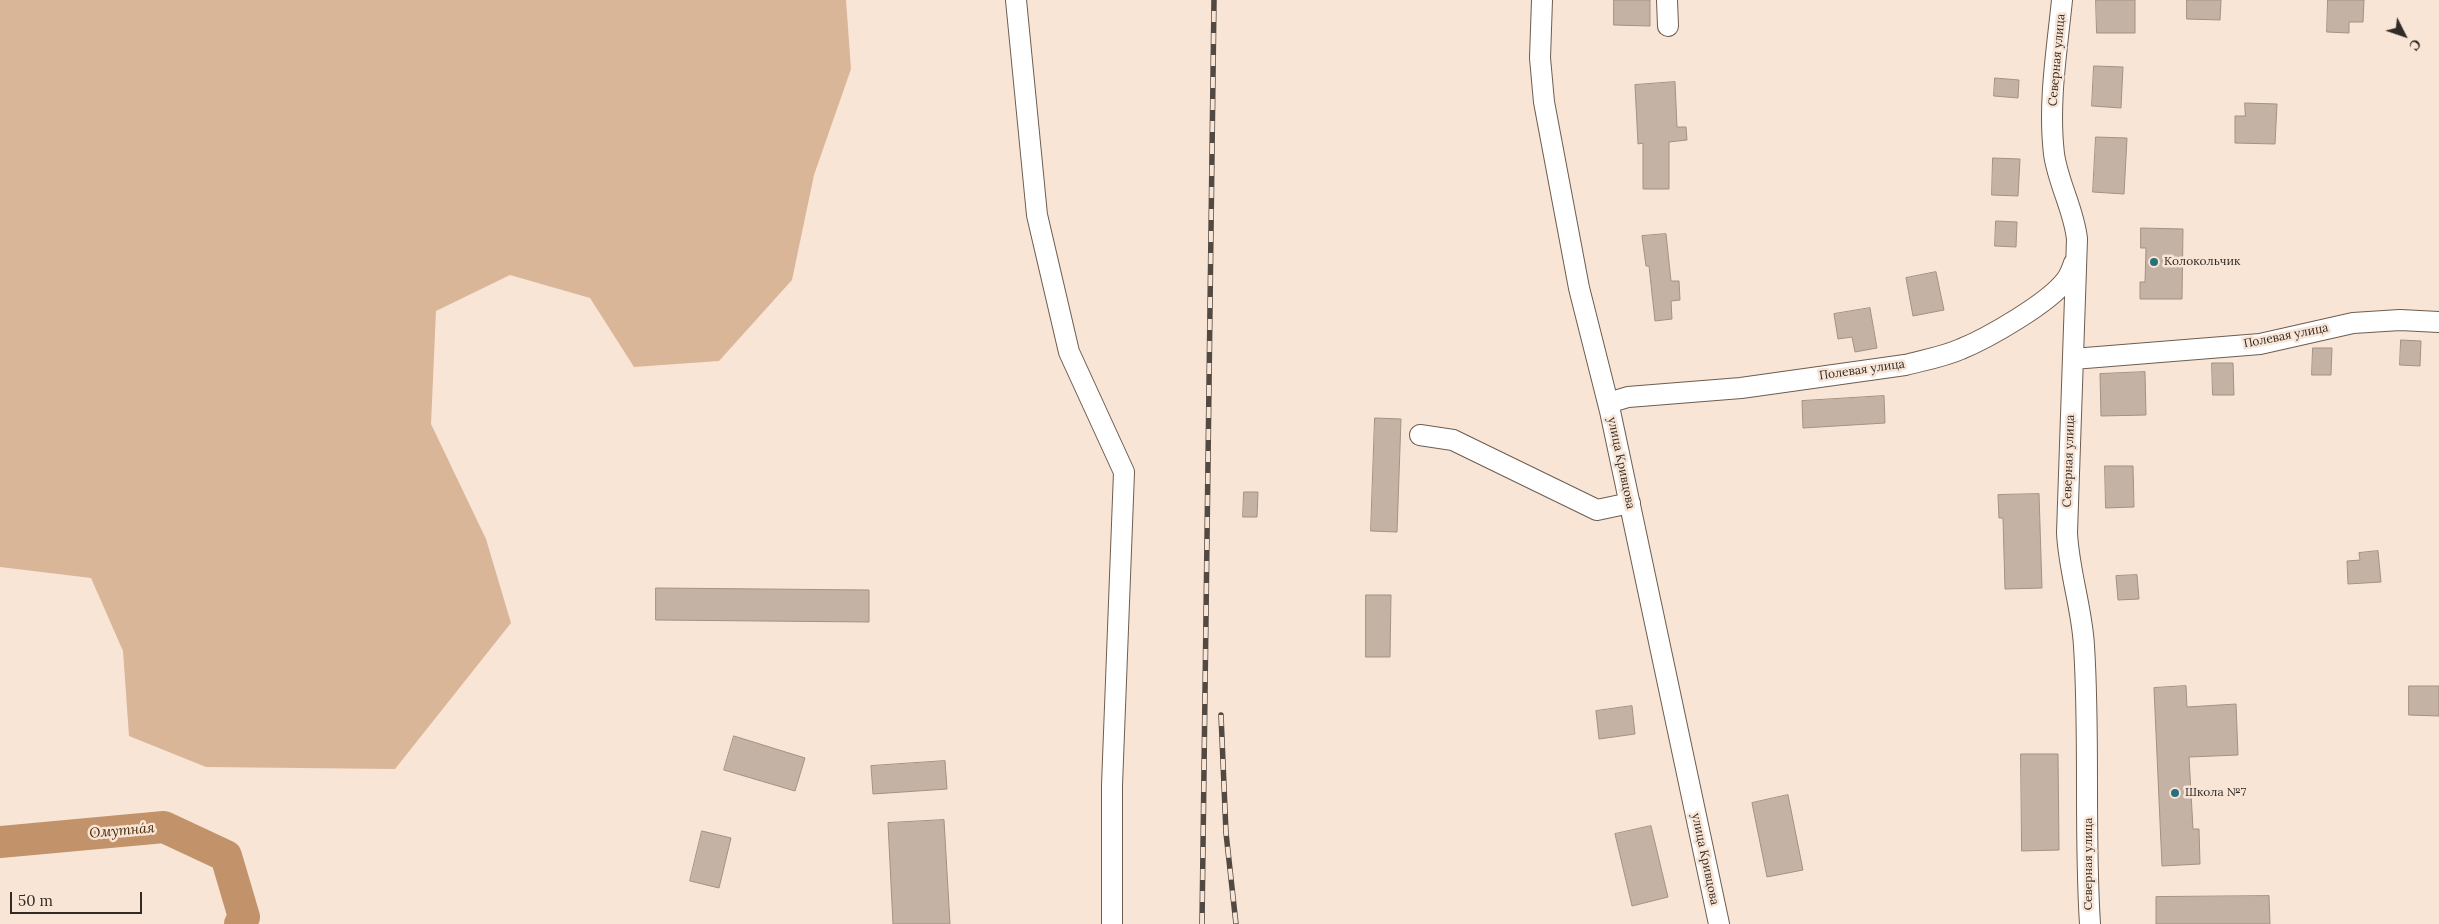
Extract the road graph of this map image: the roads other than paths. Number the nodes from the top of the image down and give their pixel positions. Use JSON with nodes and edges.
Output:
{"nodes":[{"id":1,"x":1016,"y":0,"type":"edge"},
{"id":2,"x":1542,"y":0,"type":"edge"},
{"id":3,"x":1667,"y":0,"type":"edge"},
{"id":4,"x":2062,"y":0,"type":"edge"},
{"id":5,"x":1668,"y":26,"type":"dead end"},
{"id":6,"x":2076,"y":254,"type":"junction"},
{"id":7,"x":2439,"y":322,"type":"edge"},
{"id":8,"x":2073,"y":359,"type":"junction"},
{"id":9,"x":1608,"y":403,"type":"junction"},
{"id":10,"x":1420,"y":435,"type":"dead end"},
{"id":11,"x":1630,"y":503,"type":"junction"},
{"id":12,"x":1112,"y":924,"type":"edge"},
{"id":13,"x":1719,"y":924,"type":"edge"},
{"id":14,"x":2090,"y":924,"type":"edge"}],
"edges":[{"from":1,"to":12,"type":"street"},
{"from":2,"to":9,"type":"street","name":"улица Кривцова"},
{"from":3,"to":5,"type":"street"},
{"from":4,"to":6,"type":"street","name":"Северная улица"},
{"from":6,"to":8,"type":"street","name":"Северная улица"},
{"from":6,"to":9,"type":"street","name":"Полевая улица"},
{"from":7,"to":8,"type":"street","name":"Полевая улица"},
{"from":8,"to":14,"type":"street","name":"Северная улица"},
{"from":9,"to":11,"type":"street","name":"улица Кривцова"},
{"from":10,"to":11,"type":"street"},
{"from":11,"to":13,"type":"street","name":"улица Кривцова"}]}
